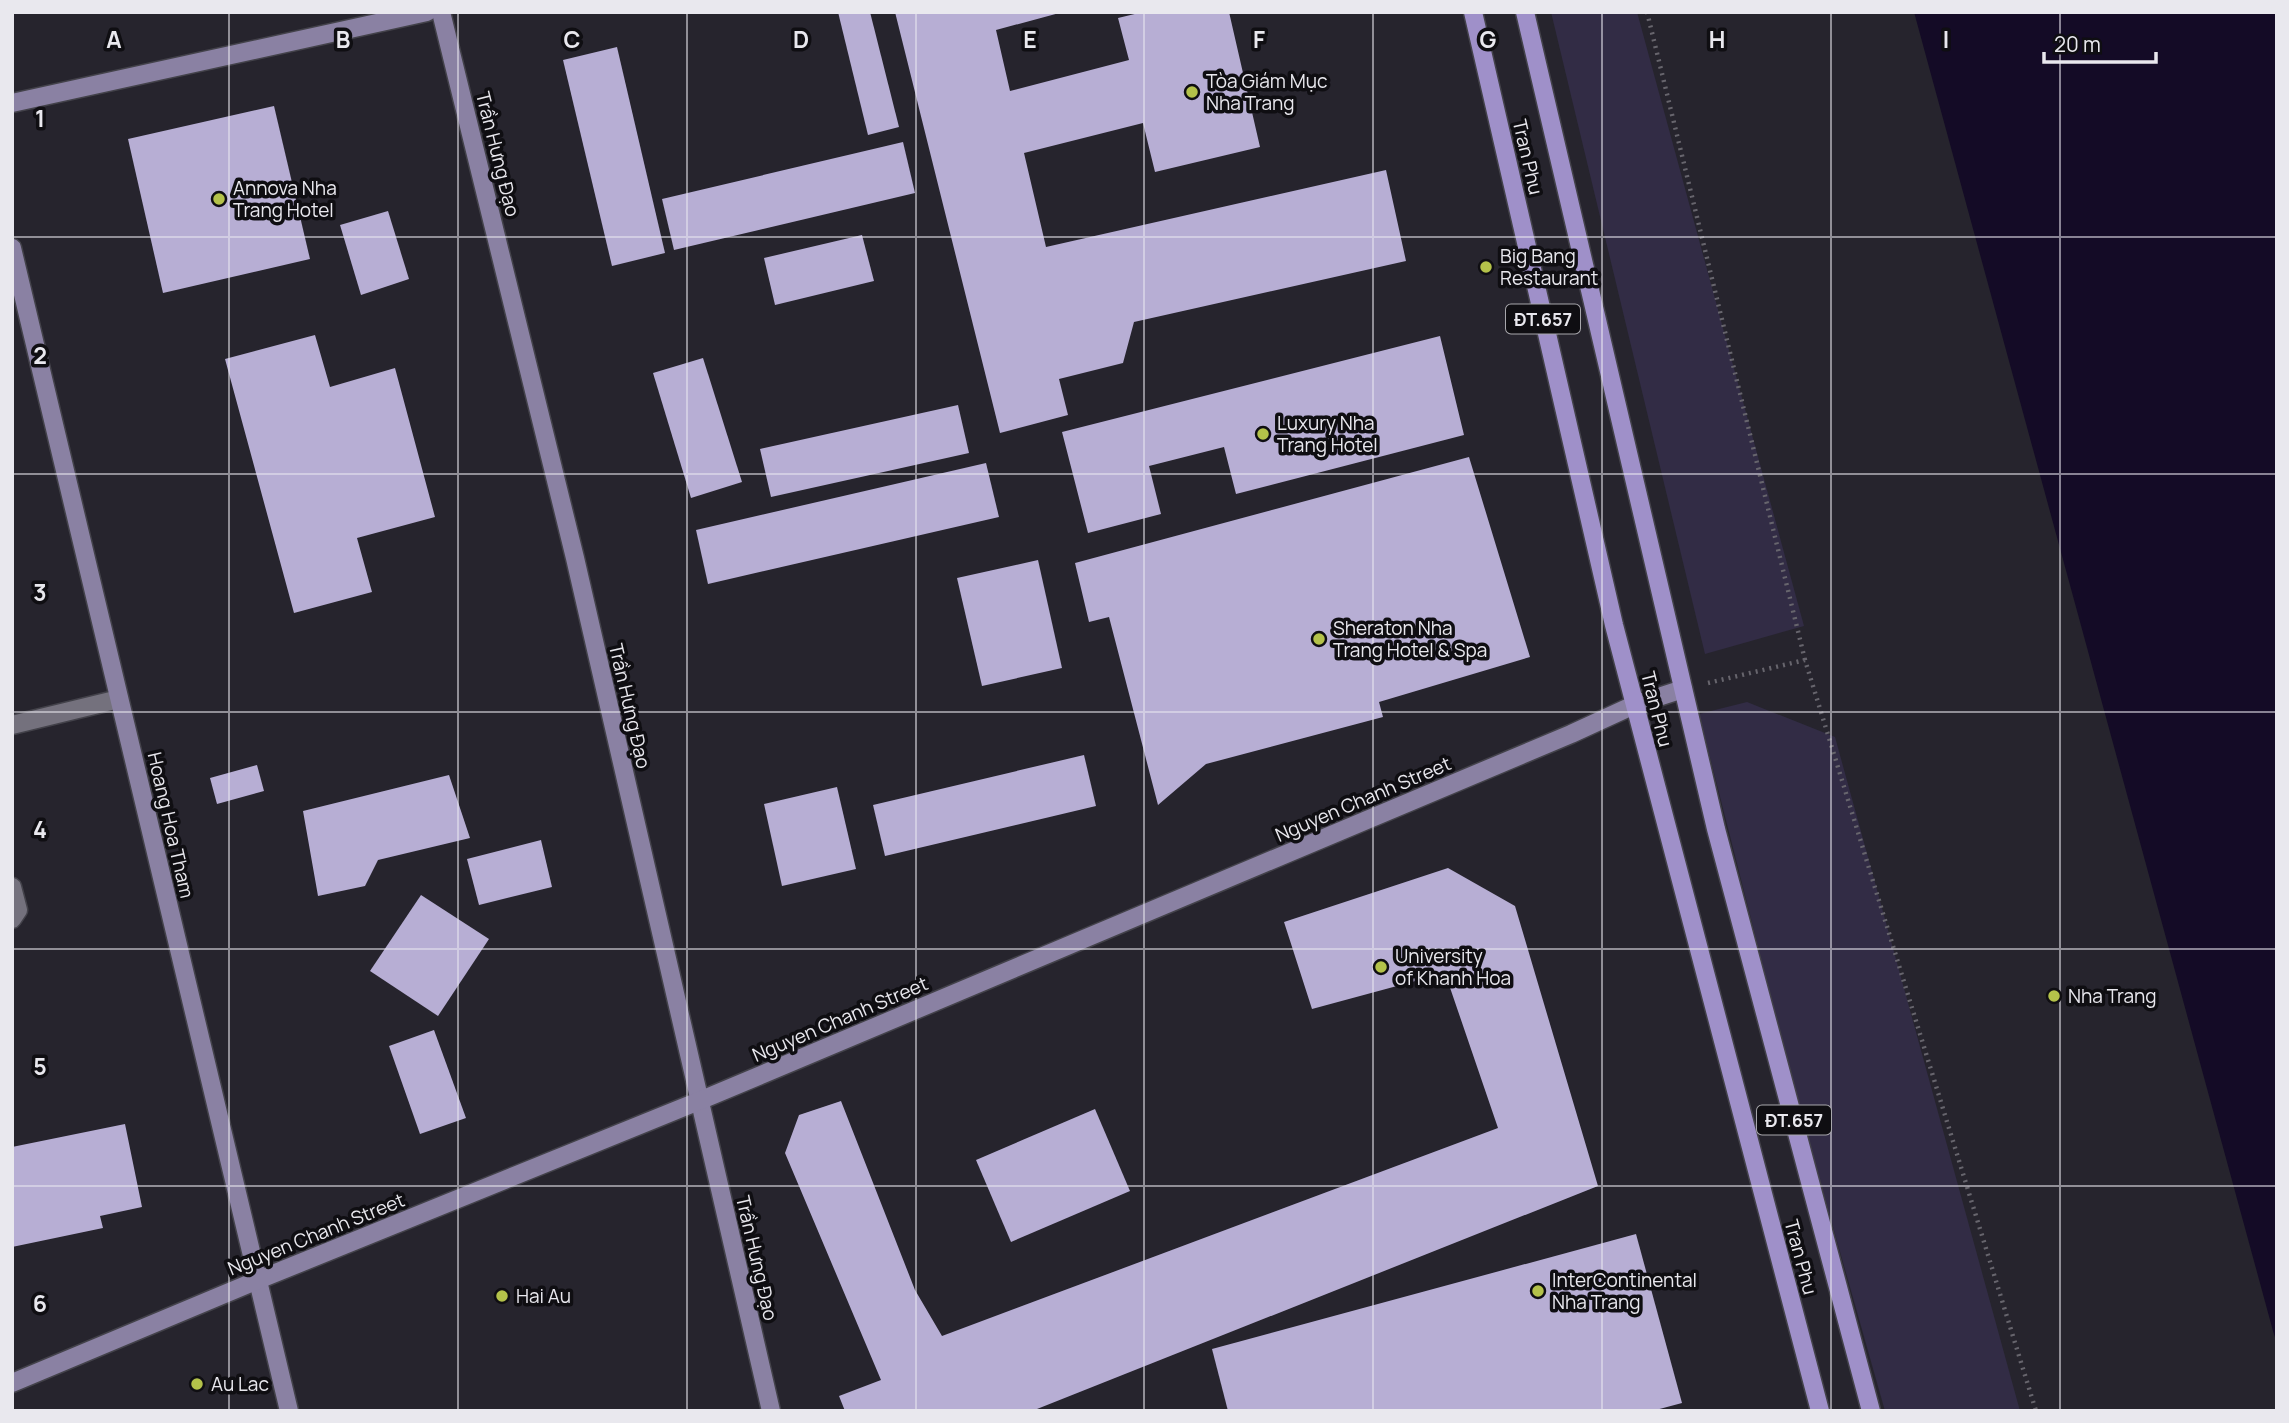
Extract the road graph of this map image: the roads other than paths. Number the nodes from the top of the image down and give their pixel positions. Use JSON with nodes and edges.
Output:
{"nodes":[{"id":1,"x":427,"y":12,"type":"edge"},
{"id":2,"x":441,"y":12,"type":"edge"},
{"id":3,"x":1473,"y":12,"type":"edge"},
{"id":4,"x":1525,"y":12,"type":"edge"},
{"id":5,"x":12,"y":103,"type":"edge"},
{"id":6,"x":12,"y":248,"type":"edge"},
{"id":7,"x":1683,"y":689,"type":"junction"},
{"id":8,"x":119,"y":699,"type":"junction"},
{"id":9,"x":1634,"y":705,"type":"junction"},
{"id":10,"x":12,"y":725,"type":"edge"},
{"id":11,"x":12,"y":887,"type":"edge"},
{"id":12,"x":12,"y":919,"type":"edge"},
{"id":13,"x":699,"y":1101,"type":"junction"},
{"id":14,"x":258,"y":1280,"type":"junction"},
{"id":15,"x":12,"y":1383,"type":"edge"},
{"id":16,"x":289,"y":1411,"type":"edge"},
{"id":17,"x":771,"y":1411,"type":"edge"},
{"id":18,"x":1820,"y":1411,"type":"edge"},
{"id":19,"x":1871,"y":1411,"type":"edge"}],
"edges":[{"from":1,"to":5,"type":"street"},
{"from":2,"to":13,"type":"street","name":"Trần Hưng Đạo"},
{"from":3,"to":9,"type":"main road","name":"Tran Phu","number":"ĐT.657"},
{"from":4,"to":7,"type":"main road","name":"Tran Phu","number":"ĐT.657"},
{"from":6,"to":8,"type":"street","name":"Hoang Hoa Tham"},
{"from":7,"to":9,"type":"street","name":"Nguyen Chanh Street"},
{"from":7,"to":19,"type":"main road","name":"Tran Phu","number":"ĐT.657"},
{"from":8,"to":10,"type":"street"},
{"from":8,"to":14,"type":"street","name":"Hoang Hoa Tham"},
{"from":9,"to":13,"type":"street","name":"Nguyen Chanh Street"},
{"from":9,"to":18,"type":"main road","name":"Tran Phu","number":"ĐT.657"},
{"from":11,"to":12,"type":"street"},
{"from":13,"to":14,"type":"street","name":"Nguyen Chanh Street"},
{"from":13,"to":17,"type":"street","name":"Trần Hưng Đạo"},
{"from":14,"to":15,"type":"street","name":"Nguyen Chanh Street"},
{"from":14,"to":16,"type":"street","name":"Hoang Hoa Tham"}]}
